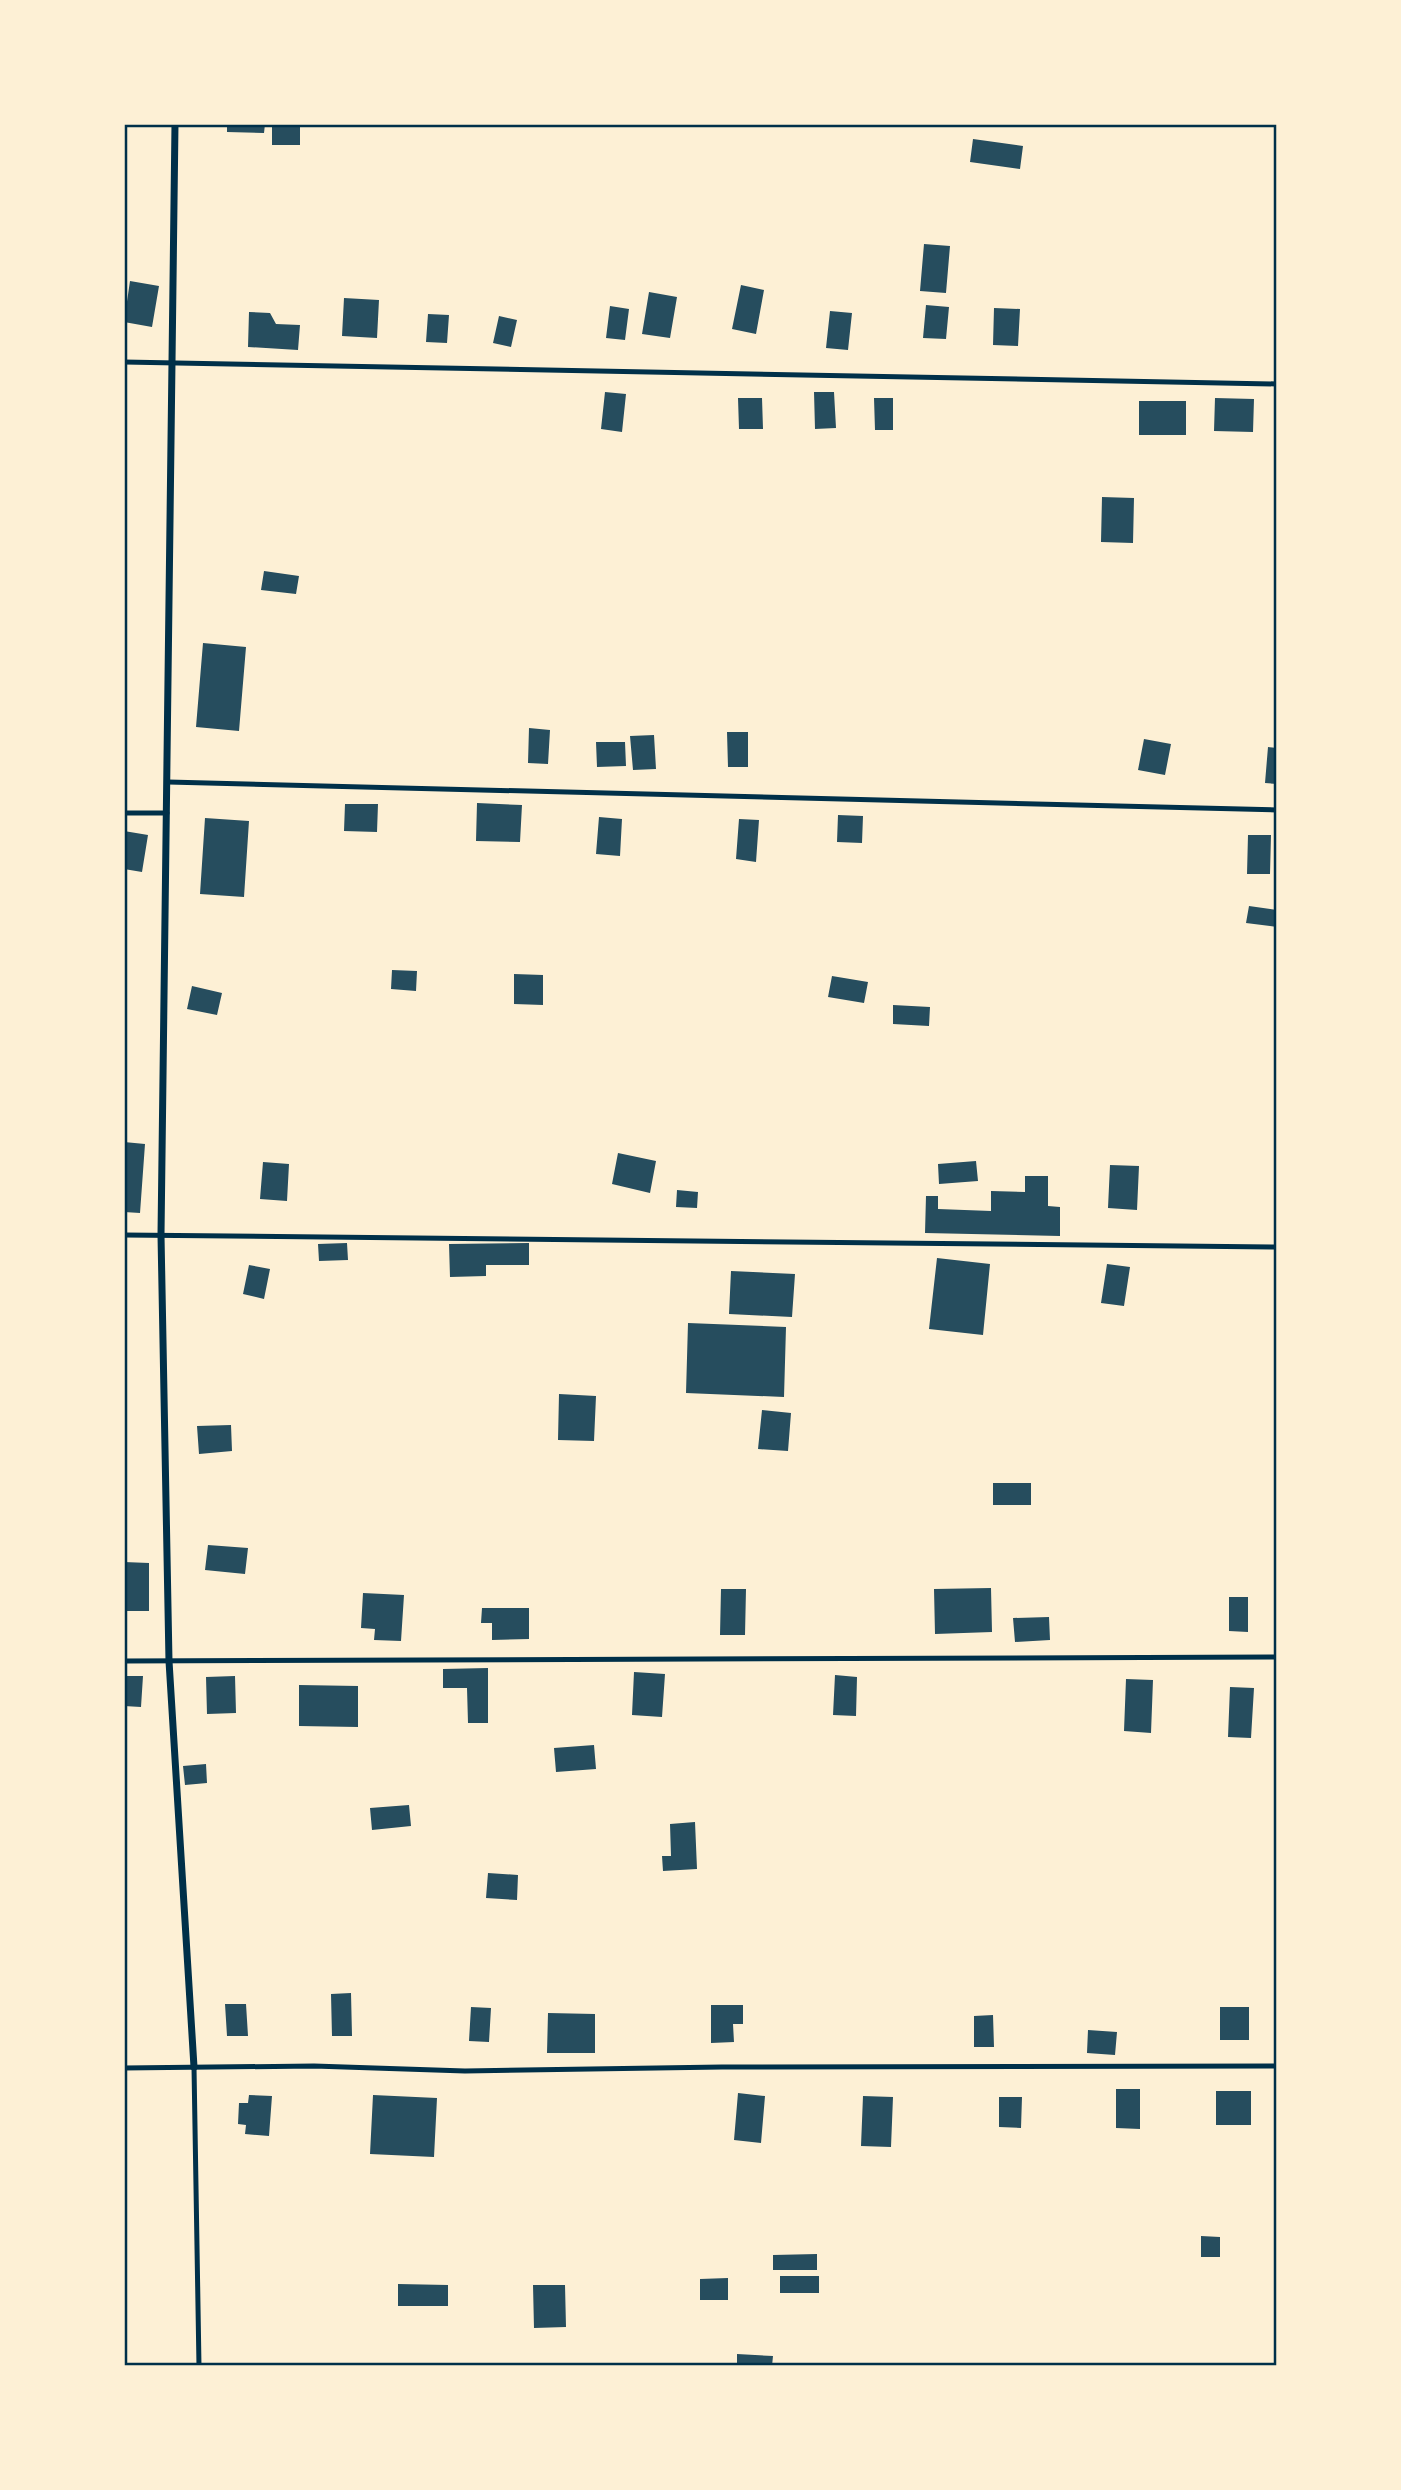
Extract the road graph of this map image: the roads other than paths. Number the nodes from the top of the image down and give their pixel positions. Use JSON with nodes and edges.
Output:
{"nodes":[{"id":1,"x":175,"y":124,"type":"edge"},
{"id":2,"x":124,"y":362,"type":"edge"},
{"id":3,"x":172,"y":362,"type":"junction"},
{"id":4,"x":1277,"y":384,"type":"edge"},
{"id":5,"x":168,"y":782,"type":"junction"},
{"id":6,"x":1277,"y":810,"type":"edge"},
{"id":7,"x":124,"y":813,"type":"edge"},
{"id":8,"x":167,"y":813,"type":"junction"},
{"id":9,"x":124,"y":1235,"type":"edge"},
{"id":10,"x":161,"y":1235,"type":"junction"},
{"id":11,"x":1277,"y":1247,"type":"edge"},
{"id":12,"x":1277,"y":1657,"type":"edge"},
{"id":13,"x":124,"y":1661,"type":"edge"},
{"id":14,"x":169,"y":1661,"type":"junction"},
{"id":15,"x":1277,"y":2066,"type":"edge"},
{"id":16,"x":194,"y":2067,"type":"junction"},
{"id":17,"x":124,"y":2068,"type":"edge"},
{"id":18,"x":199,"y":2366,"type":"edge"}],
"edges":[{"from":1,"to":3,"type":"street"},
{"from":2,"to":3,"type":"lane"},
{"from":3,"to":4,"type":"lane"},
{"from":3,"to":5,"type":"street"},
{"from":5,"to":6,"type":"lane"},
{"from":5,"to":8,"type":"street"},
{"from":7,"to":8,"type":"lane"},
{"from":8,"to":10,"type":"street"},
{"from":9,"to":10,"type":"lane"},
{"from":10,"to":11,"type":"lane"},
{"from":10,"to":14,"type":"street"},
{"from":12,"to":14,"type":"lane"},
{"from":13,"to":14,"type":"lane"},
{"from":14,"to":16,"type":"street"},
{"from":15,"to":16,"type":"lane"},
{"from":16,"to":17,"type":"lane"},
{"from":16,"to":18,"type":"lane"}]}
